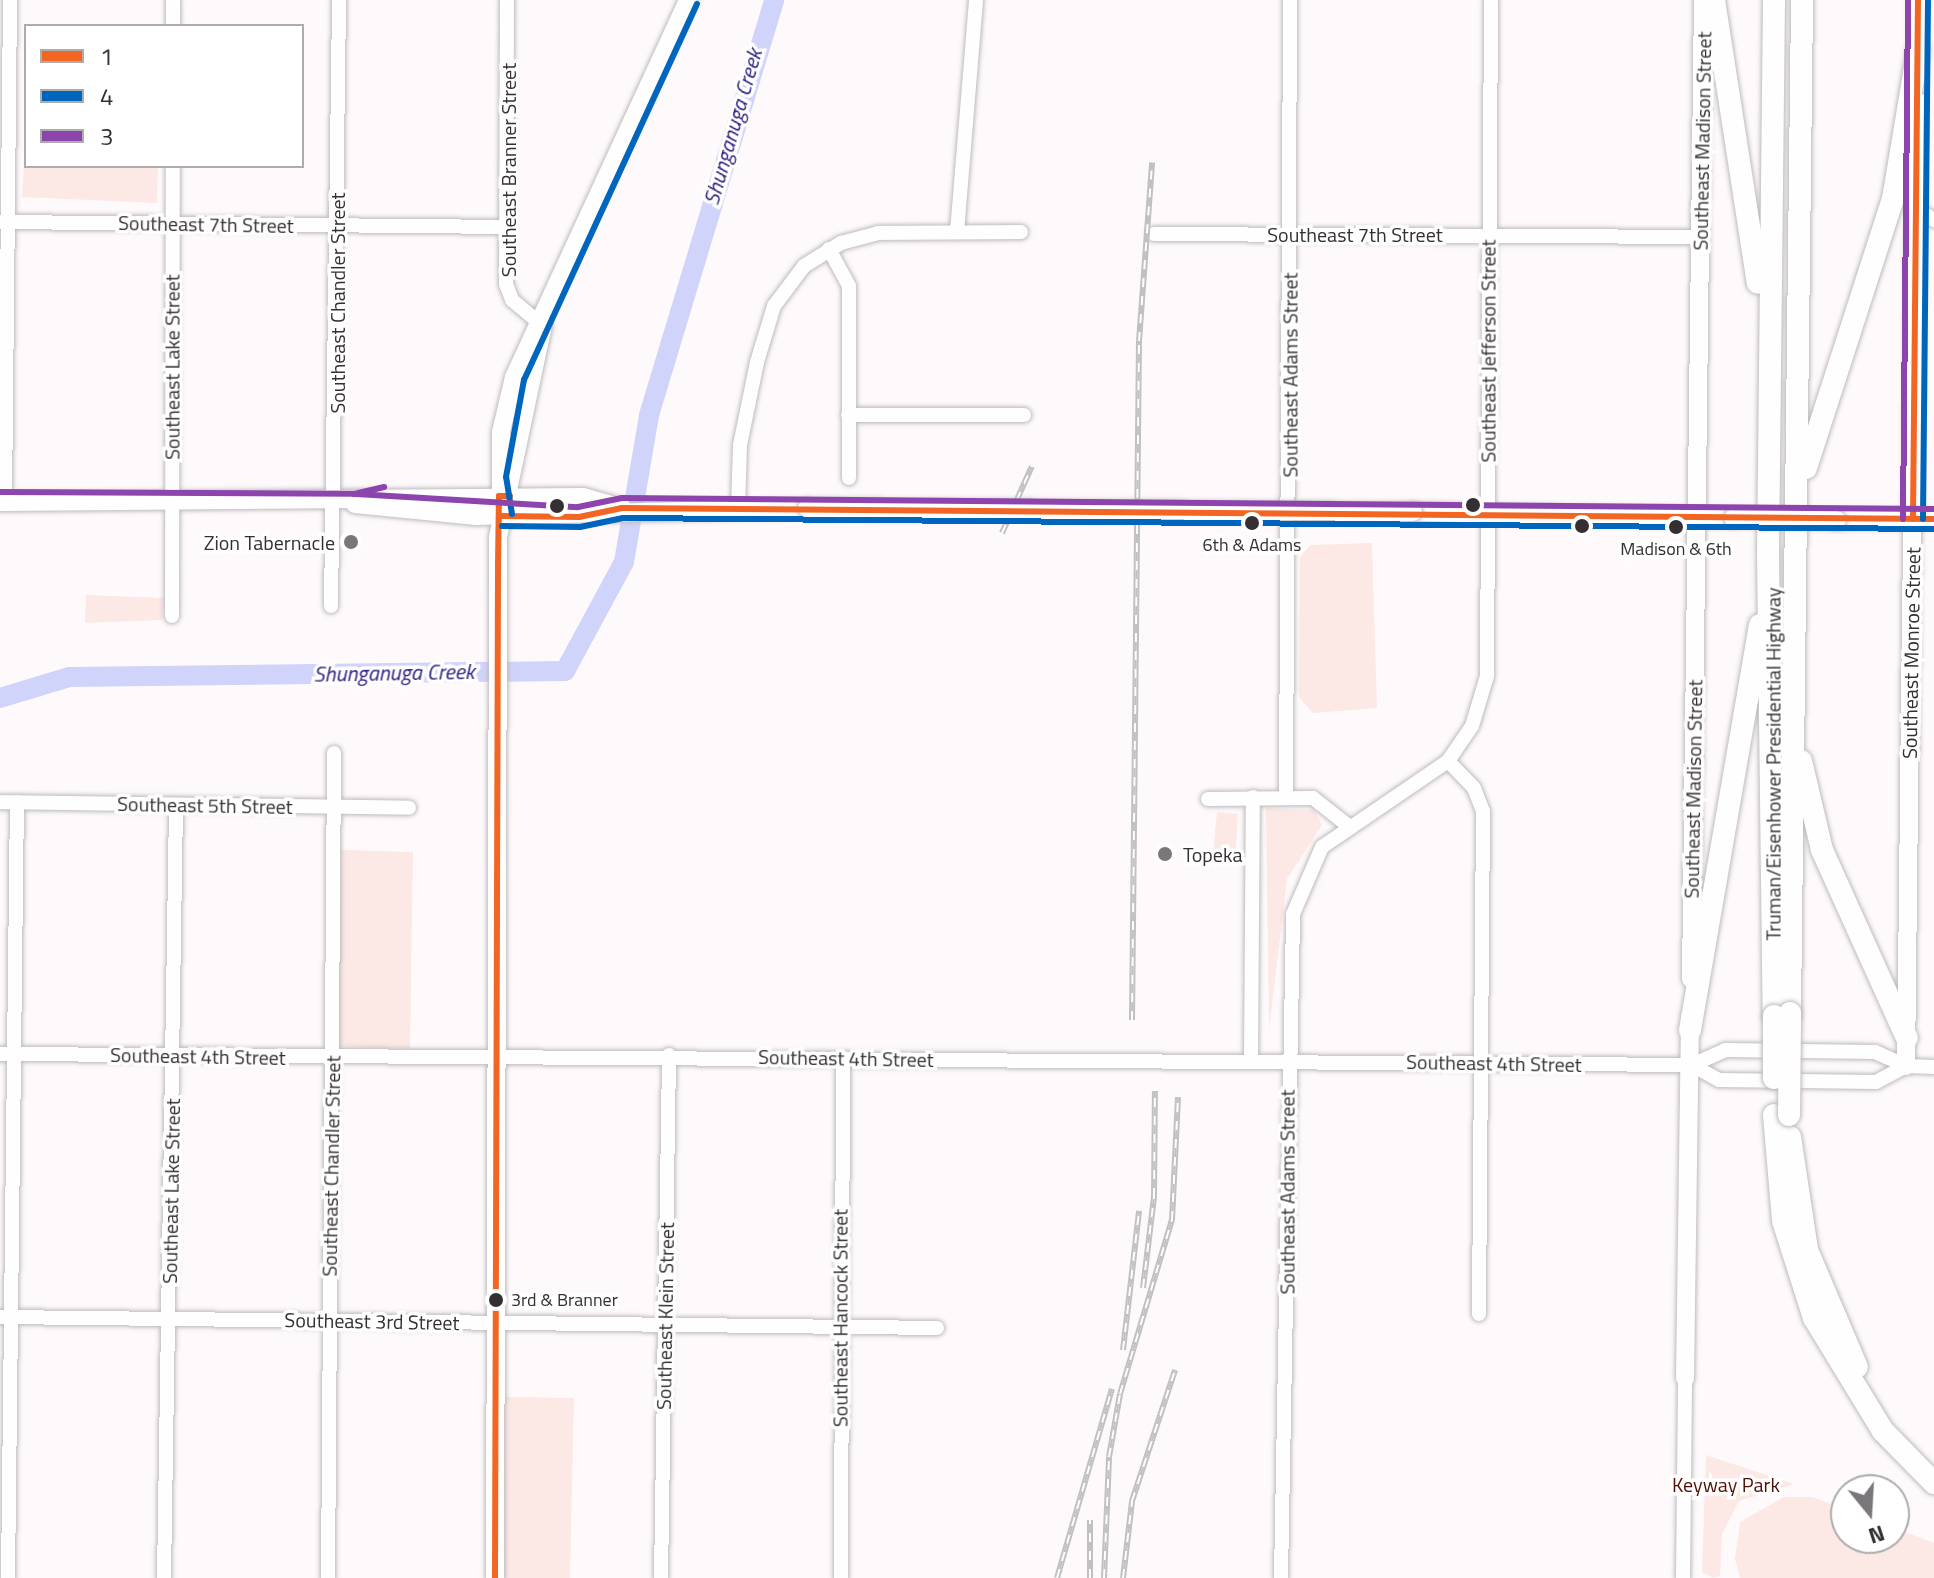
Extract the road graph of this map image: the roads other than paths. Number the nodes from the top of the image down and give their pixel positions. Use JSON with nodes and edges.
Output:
{"nodes":[{"id":1,"x":10,"y":0,"type":"edge"},
{"id":2,"x":173,"y":0,"type":"edge"},
{"id":3,"x":339,"y":0,"type":"edge"},
{"id":4,"x":507,"y":0,"type":"edge"},
{"id":5,"x":688,"y":0,"type":"edge"},
{"id":6,"x":976,"y":0,"type":"edge"},
{"id":7,"x":1290,"y":0,"type":"edge"},
{"id":8,"x":1491,"y":0,"type":"edge"},
{"id":9,"x":1703,"y":0,"type":"edge"},
{"id":10,"x":1714,"y":0,"type":"edge"},
{"id":11,"x":1774,"y":0,"type":"edge"},
{"id":12,"x":1802,"y":0,"type":"edge"},
{"id":13,"x":1918,"y":0,"type":"edge"},
{"id":14,"x":173,"y":24,"type":"edge"},
{"id":15,"x":1918,"y":50,"type":"junction"},
{"id":16,"x":173,"y":168,"type":"edge"},
{"id":17,"x":1916,"y":208,"type":"junction"},
{"id":18,"x":1934,"y":220,"type":"edge"},
{"id":19,"x":4,"y":222,"type":"edge"},
{"id":20,"x":172,"y":224,"type":"junction"},
{"id":21,"x":337,"y":225,"type":"junction"},
{"id":22,"x":508,"y":227,"type":"junction"},
{"id":23,"x":957,"y":232,"type":"junction"},
{"id":24,"x":1021,"y":232,"type":"dead end"},
{"id":25,"x":1154,"y":234,"type":"dead end"},
{"id":26,"x":1289,"y":234,"type":"junction"},
{"id":27,"x":1489,"y":236,"type":"junction"},
{"id":28,"x":1701,"y":237,"type":"junction"},
{"id":29,"x":829,"y":249,"type":"junction"},
{"id":30,"x":543,"y":326,"type":"junction"},
{"id":31,"x":1769,"y":387,"type":"junction"},
{"id":32,"x":848,"y":415,"type":"junction"},
{"id":33,"x":1024,"y":415,"type":"dead end"},
{"id":34,"x":849,"y":478,"type":"dead end"},
{"id":35,"x":504,"y":496,"type":"junction"},
{"id":36,"x":1798,"y":496,"type":"junction"},
{"id":37,"x":3,"y":502,"type":"edge"},
{"id":38,"x":173,"y":503,"type":"junction"},
{"id":39,"x":334,"y":504,"type":"junction"},
{"id":40,"x":355,"y":504,"type":"junction"},
{"id":41,"x":622,"y":508,"type":"junction"},
{"id":42,"x":738,"y":508,"type":"junction"},
{"id":43,"x":1486,"y":515,"type":"junction"},
{"id":44,"x":502,"y":516,"type":"junction"},
{"id":45,"x":1697,"y":517,"type":"junction"},
{"id":46,"x":1913,"y":519,"type":"junction"},
{"id":47,"x":1934,"y":519,"type":"edge"},
{"id":48,"x":1768,"y":552,"type":"junction"},
{"id":49,"x":331,"y":606,"type":"dead end"},
{"id":50,"x":172,"y":616,"type":"dead end"},
{"id":51,"x":1795,"y":725,"type":"junction"},
{"id":52,"x":334,"y":753,"type":"dead end"},
{"id":53,"x":1448,"y":761,"type":"junction"},
{"id":54,"x":1253,"y":797,"type":"junction"},
{"id":55,"x":1286,"y":797,"type":"junction"},
{"id":56,"x":1208,"y":799,"type":"dead end"},
{"id":57,"x":0,"y":802,"type":"edge"},
{"id":58,"x":17,"y":802,"type":"junction"},
{"id":59,"x":176,"y":805,"type":"junction"},
{"id":60,"x":334,"y":807,"type":"junction"},
{"id":61,"x":409,"y":808,"type":"dead end"},
{"id":62,"x":1346,"y":824,"type":"junction"},
{"id":63,"x":1782,"y":1014,"type":"junction"},
{"id":64,"x":1690,"y":1030,"type":"junction"},
{"id":65,"x":1907,"y":1038,"type":"junction"},
{"id":66,"x":8,"y":1054,"type":"edge"},
{"id":67,"x":669,"y":1055,"type":"junction"},
{"id":68,"x":174,"y":1056,"type":"junction"},
{"id":69,"x":332,"y":1057,"type":"junction"},
{"id":70,"x":494,"y":1058,"type":"junction"},
{"id":71,"x":843,"y":1058,"type":"junction"},
{"id":72,"x":1251,"y":1061,"type":"junction"},
{"id":73,"x":1287,"y":1061,"type":"junction"},
{"id":74,"x":1482,"y":1063,"type":"junction"},
{"id":75,"x":1692,"y":1065,"type":"junction"},
{"id":76,"x":1906,"y":1066,"type":"junction"},
{"id":77,"x":1934,"y":1067,"type":"edge"},
{"id":78,"x":1479,"y":1314,"type":"dead end"},
{"id":79,"x":6,"y":1317,"type":"edge"},
{"id":80,"x":168,"y":1319,"type":"junction"},
{"id":81,"x":329,"y":1319,"type":"junction"},
{"id":82,"x":491,"y":1322,"type":"junction"},
{"id":83,"x":665,"y":1323,"type":"junction"},
{"id":84,"x":838,"y":1324,"type":"junction"},
{"id":85,"x":937,"y":1328,"type":"dead end"},
{"id":86,"x":1850,"y":1370,"type":"junction"},
{"id":87,"x":1685,"y":1378,"type":"joint"},
{"id":88,"x":1934,"y":1465,"type":"edge"},
{"id":89,"x":1934,"y":1483,"type":"edge"},
{"id":90,"x":495,"y":1571,"type":"edge"},
{"id":91,"x":8,"y":1578,"type":"edge"},
{"id":92,"x":164,"y":1578,"type":"edge"},
{"id":93,"x":328,"y":1578,"type":"edge"},
{"id":94,"x":661,"y":1578,"type":"edge"},
{"id":95,"x":841,"y":1578,"type":"edge"},
{"id":96,"x":1281,"y":1578,"type":"edge"},
{"id":97,"x":1683,"y":1578,"type":"edge"}],
"edges":[{"from":1,"to":19,"type":"street"},
{"from":2,"to":14,"type":"street"},
{"from":3,"to":21,"type":"street","name":"Southeast Chandler Street"},
{"from":4,"to":22,"type":"street","name":"Southeast Branner Street"},
{"from":5,"to":30,"type":"main road"},
{"from":6,"to":23,"type":"street"},
{"from":7,"to":26,"type":"street","name":"Southeast Adams Street"},
{"from":8,"to":27,"type":"street","name":"Southeast Jefferson Street"},
{"from":9,"to":28,"type":"main road","name":"Southeast Madison Street"},
{"from":10,"to":31,"type":"highway"},
{"from":11,"to":31,"type":"highway","name":"Truman/Eisenhower Presidential Highway"},
{"from":12,"to":36,"type":"highway","name":"Truman/Eisenhower Presidential Highway"},
{"from":13,"to":15,"type":"main road","name":"Southeast Monroe Street"},
{"from":15,"to":17,"type":"main road","name":"Southeast Monroe Street"},
{"from":15,"to":36,"type":"highway"},
{"from":16,"to":20,"type":"street","name":"Southeast Lake Street"},
{"from":17,"to":18,"type":"street"},
{"from":17,"to":46,"type":"main road","name":"Southeast Monroe Street"},
{"from":19,"to":20,"type":"street","name":"Southeast 7th Street"},
{"from":19,"to":37,"type":"street"},
{"from":20,"to":21,"type":"street","name":"Southeast 7th Street"},
{"from":20,"to":38,"type":"street","name":"Southeast Lake Street"},
{"from":21,"to":22,"type":"street","name":"Southeast 7th Street"},
{"from":21,"to":39,"type":"street","name":"Southeast Chandler Street"},
{"from":22,"to":30,"type":"street","name":"Southeast Branner Street"},
{"from":23,"to":24,"type":"street"},
{"from":23,"to":29,"type":"street"},
{"from":25,"to":26,"type":"street","name":"Southeast 7th Street"},
{"from":26,"to":27,"type":"street","name":"Southeast 7th Street"},
{"from":26,"to":55,"type":"street","name":"Southeast Adams Street"},
{"from":27,"to":28,"type":"street","name":"Southeast 7th Street"},
{"from":27,"to":43,"type":"street","name":"Southeast Jefferson Street"},
{"from":28,"to":45,"type":"main road","name":"Southeast Madison Street"},
{"from":29,"to":32,"type":"street"},
{"from":29,"to":42,"type":"street"},
{"from":30,"to":35,"type":"main road"},
{"from":31,"to":48,"type":"highway","name":"Truman/Eisenhower Presidential Highway"},
{"from":32,"to":33,"type":"street"},
{"from":32,"to":34,"type":"street"},
{"from":35,"to":40,"type":"main road"},
{"from":35,"to":41,"type":"main road"},
{"from":35,"to":44,"type":"main road"},
{"from":36,"to":51,"type":"highway","name":"Truman/Eisenhower Presidential Highway"},
{"from":37,"to":38,"type":"main road"},
{"from":38,"to":39,"type":"main road"},
{"from":38,"to":50,"type":"street","name":"Southeast Lake Street"},
{"from":39,"to":40,"type":"main road"},
{"from":39,"to":49,"type":"street","name":"Southeast Chandler Street"},
{"from":40,"to":44,"type":"main road"},
{"from":41,"to":42,"type":"main road"},
{"from":41,"to":44,"type":"main road"},
{"from":42,"to":43,"type":"main road","bridge":true},
{"from":43,"to":45,"type":"main road"},
{"from":43,"to":53,"type":"street","name":"Southeast Jefferson Street"},
{"from":44,"to":70,"type":"main road"},
{"from":45,"to":46,"type":"main road","bridge":true},
{"from":45,"to":64,"type":"main road","name":"Southeast Madison Street"},
{"from":46,"to":47,"type":"main road"},
{"from":46,"to":65,"type":"main road","name":"Southeast Monroe Street"},
{"from":48,"to":63,"type":"highway","name":"Truman/Eisenhower Presidential Highway"},
{"from":48,"to":64,"type":"highway"},
{"from":51,"to":63,"type":"highway","name":"Truman/Eisenhower Presidential Highway"},
{"from":51,"to":65,"type":"highway"},
{"from":52,"to":60,"type":"street","name":"Southeast Chandler Street"},
{"from":53,"to":62,"type":"street"},
{"from":53,"to":74,"type":"street"},
{"from":54,"to":55,"type":"street"},
{"from":54,"to":56,"type":"street"},
{"from":54,"to":72,"type":"street"},
{"from":55,"to":62,"type":"street"},
{"from":57,"to":58,"type":"street","name":"Southeast 5th Street"},
{"from":58,"to":59,"type":"street","name":"Southeast 5th Street"},
{"from":58,"to":66,"type":"street"},
{"from":59,"to":60,"type":"street","name":"Southeast 5th Street"},
{"from":59,"to":68,"type":"street","name":"Southeast Lake Street"},
{"from":60,"to":61,"type":"street","name":"Southeast 5th Street"},
{"from":60,"to":69,"type":"street","name":"Southeast Chandler Street"},
{"from":62,"to":73,"type":"street","name":"Southeast Adams Street"},
{"from":63,"to":86,"type":"highway","name":"Truman/Eisenhower Presidential Highway","bridge":true},
{"from":64,"to":75,"type":"main road","name":"Southeast Madison Street"},
{"from":65,"to":76,"type":"main road","name":"Southeast Monroe Street"},
{"from":66,"to":68,"type":"street","name":"Southeast 4th Street"},
{"from":66,"to":79,"type":"street"},
{"from":67,"to":70,"type":"street","name":"Southeast 4th Street"},
{"from":67,"to":71,"type":"street","name":"Southeast 4th Street"},
{"from":67,"to":83,"type":"street","name":"Southeast Klein Street"},
{"from":68,"to":69,"type":"street","name":"Southeast 4th Street"},
{"from":68,"to":80,"type":"street","name":"Southeast Lake Street"},
{"from":69,"to":70,"type":"street","name":"Southeast 4th Street"},
{"from":69,"to":81,"type":"street","name":"Southeast Chandler Street"},
{"from":70,"to":82,"type":"main road"},
{"from":71,"to":72,"type":"street","name":"Southeast 4th Street"},
{"from":71,"to":84,"type":"street","name":"Southeast Hancock Street"},
{"from":72,"to":73,"type":"street","name":"Southeast 4th Street"},
{"from":73,"to":74,"type":"street","name":"Southeast 4th Street"},
{"from":73,"to":96,"type":"street","name":"Southeast Adams Street"},
{"from":74,"to":75,"type":"street","name":"Southeast 4th Street"},
{"from":74,"to":78,"type":"street"},
{"from":75,"to":76,"type":"street","name":"Southeast 4th Street"},
{"from":75,"to":76,"type":"street","name":"Southeast 4th Street"},
{"from":75,"to":87,"type":"main road","name":"Southeast Madison Street"},
{"from":76,"to":77,"type":"street","name":"Southeast 4th Street"},
{"from":79,"to":80,"type":"street","name":"Southeast 3rd Street"},
{"from":79,"to":91,"type":"street"},
{"from":80,"to":81,"type":"street","name":"Southeast 3rd Street"},
{"from":80,"to":92,"type":"street","name":"Southeast Lake Street"},
{"from":81,"to":82,"type":"street","name":"Southeast 3rd Street"},
{"from":81,"to":93,"type":"street","name":"Southeast Chandler Street"},
{"from":82,"to":83,"type":"street","name":"Southeast 3rd Street"},
{"from":82,"to":90,"type":"main road"},
{"from":83,"to":84,"type":"street","name":"Southeast 3rd Street"},
{"from":83,"to":94,"type":"street","name":"Southeast Klein Street"},
{"from":84,"to":85,"type":"street","name":"Southeast 3rd Street"},
{"from":84,"to":95,"type":"street","name":"Southeast Hancock Street"},
{"from":86,"to":88,"type":"highway","name":"Truman/Eisenhower Presidential Highway"},
{"from":86,"to":89,"type":"highway","name":"Truman/Eisenhower Presidential Highway"},
{"from":87,"to":97,"type":"street","name":"Southeast Madison Street"}]}
